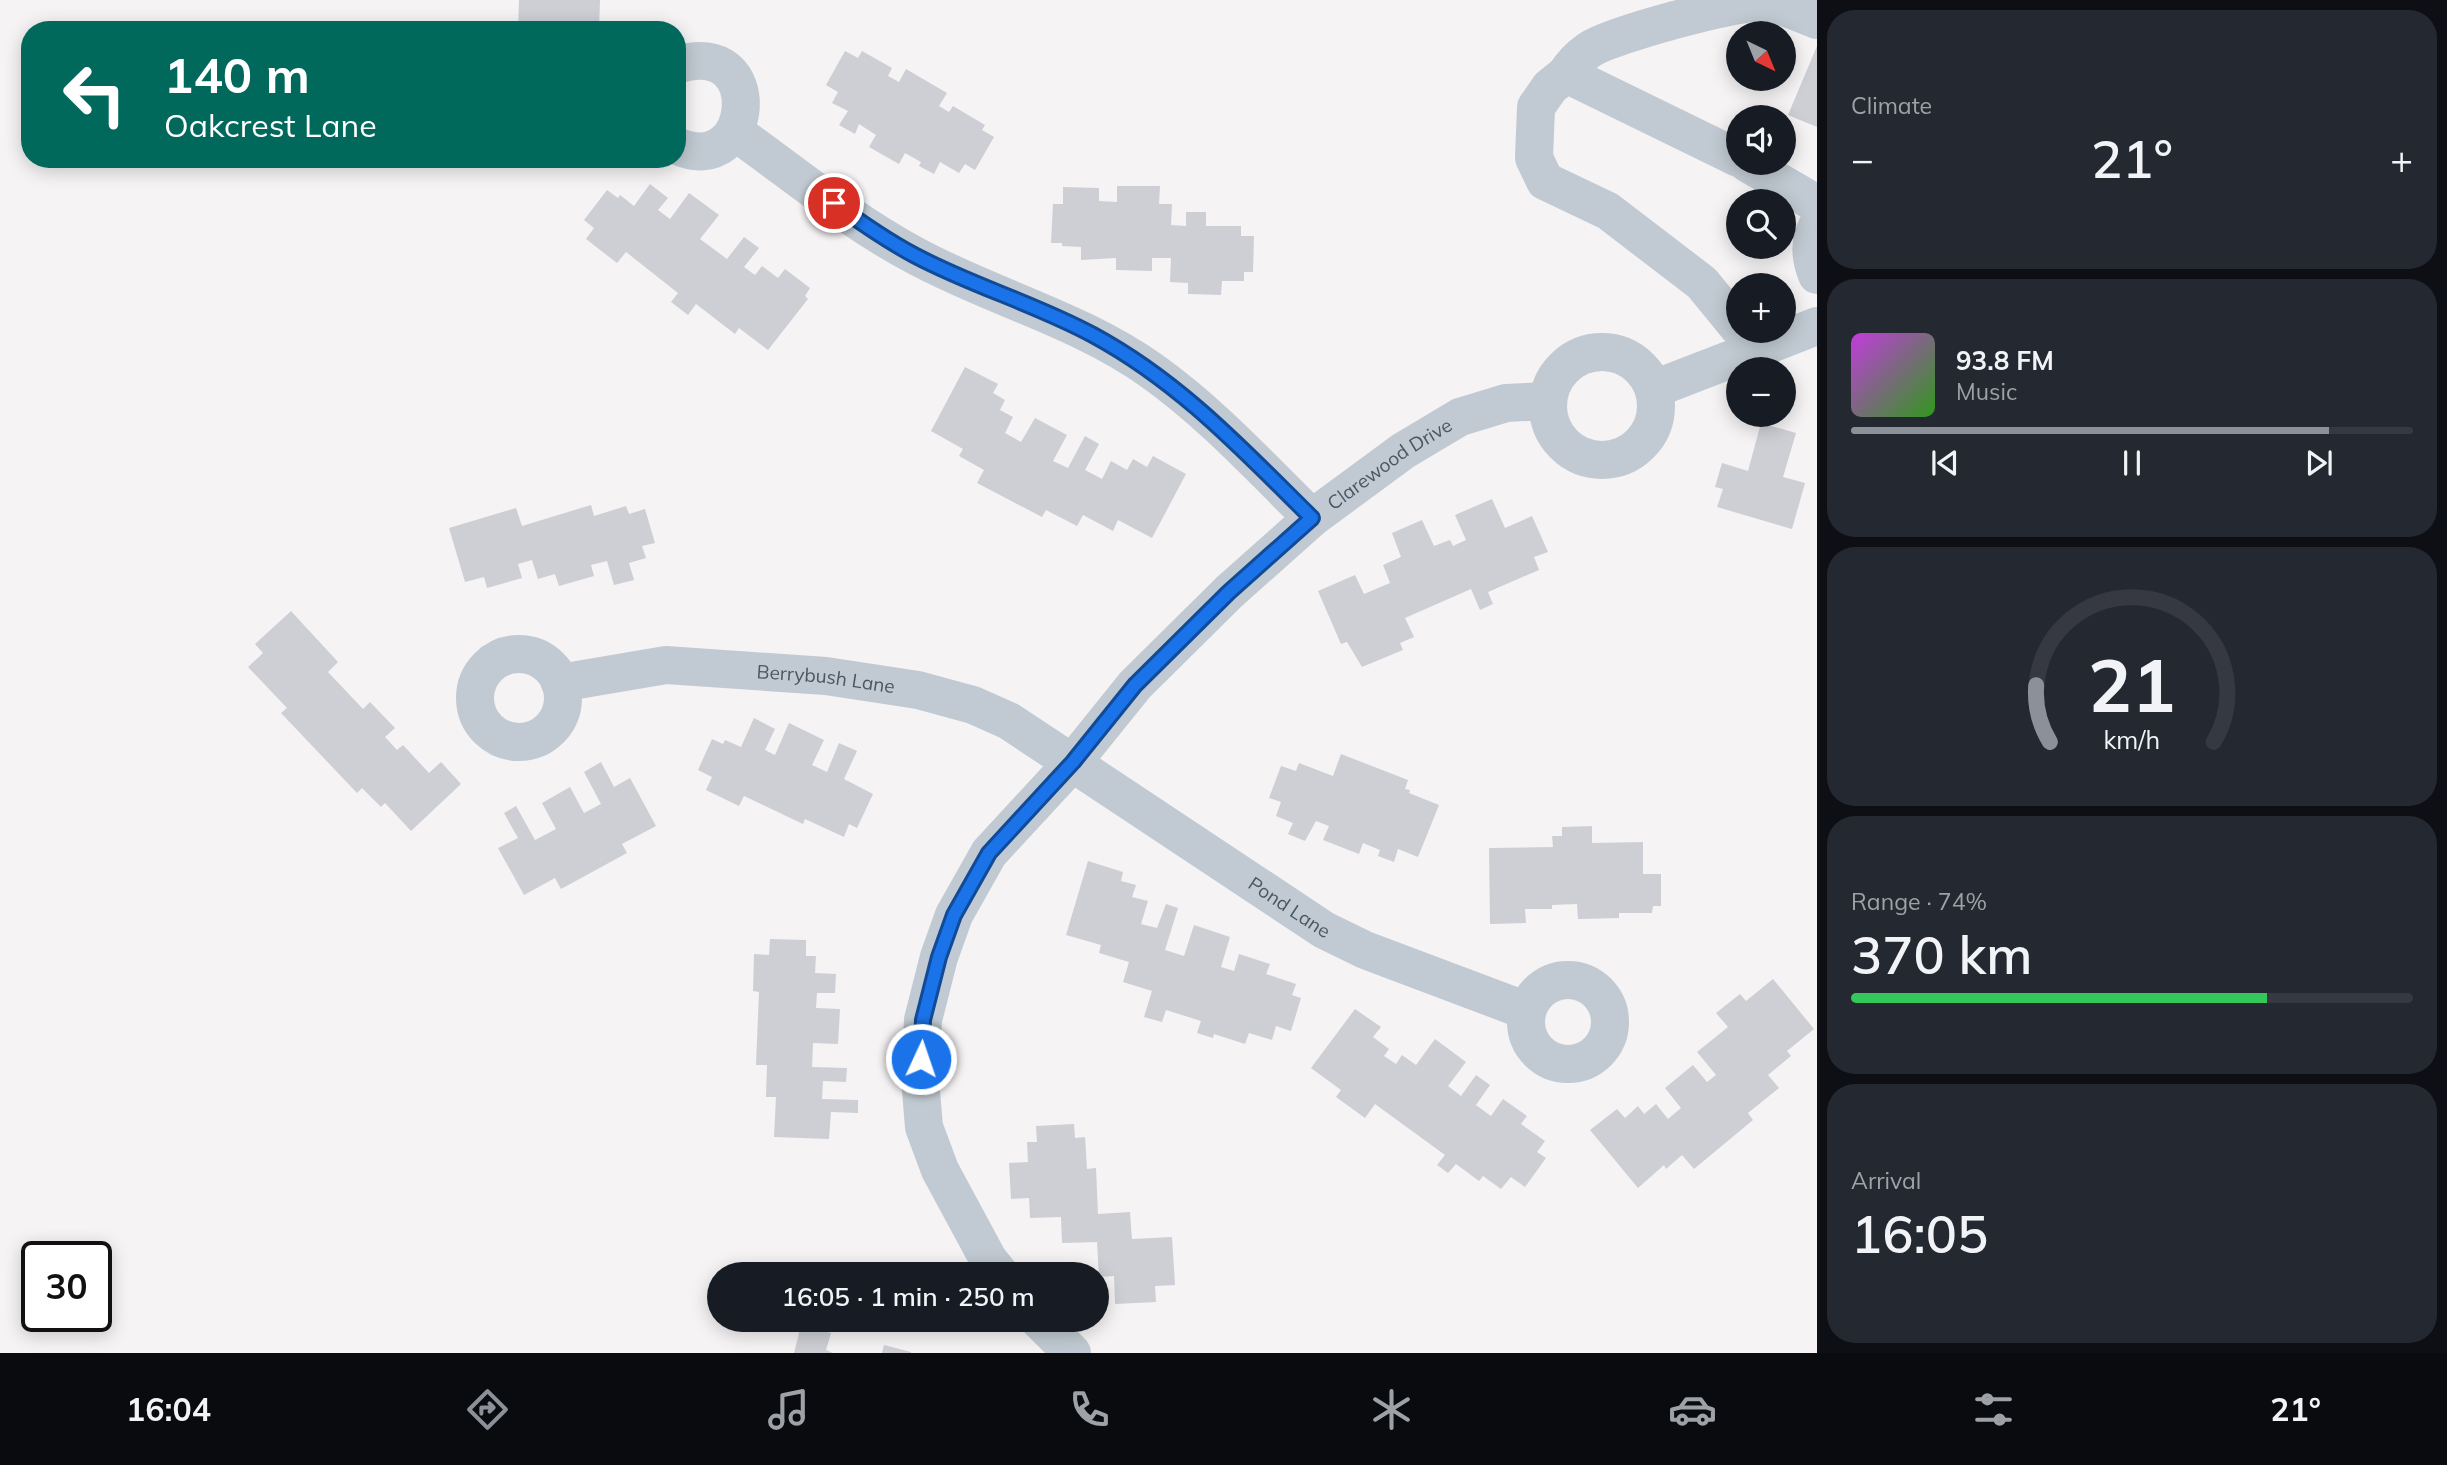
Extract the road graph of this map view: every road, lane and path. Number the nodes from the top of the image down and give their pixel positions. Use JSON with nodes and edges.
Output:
{"nodes":[{"id":1,"x":1817,"y":20,"type":"edge"},
{"id":2,"x":686,"y":62,"type":"edge"},
{"id":3,"x":1566,"y":74,"type":"junction"},
{"id":4,"x":734,"y":132,"type":"junction"},
{"id":5,"x":686,"y":148,"type":"edge"},
{"id":6,"x":1726,"y":152,"type":"edge"},
{"id":7,"x":1767,"y":175,"type":"edge"},
{"id":8,"x":1817,"y":204,"type":"edge"},
{"id":9,"x":1817,"y":226,"type":"edge"},
{"id":10,"x":1817,"y":275,"type":"edge"},
{"id":11,"x":1726,"y":313,"type":"edge"},
{"id":12,"x":1817,"y":326,"type":"edge"},
{"id":13,"x":1796,"y":329,"type":"edge"},
{"id":14,"x":1733,"y":343,"type":"edge"},
{"id":15,"x":1654,"y":389,"type":"junction"},
{"id":16,"x":1548,"y":401,"type":"junction"},
{"id":17,"x":1312,"y":518,"type":"junction"},
{"id":18,"x":560,"y":683,"type":"dead end"},
{"id":19,"x":1073,"y":762,"type":"junction"},
{"id":20,"x":1527,"y":1011,"type":"dead end"},
{"id":21,"x":990,"y":1262,"type":"edge"},
{"id":22,"x":1051,"y":1332,"type":"edge"},
{"id":23,"x":1072,"y":1353,"type":"edge"}],
"edges":[{"from":1,"to":3,"type":"street"},
{"from":2,"to":4,"type":"street"},
{"from":3,"to":6,"type":"street"},
{"from":3,"to":11,"type":"street"},
{"from":4,"to":5,"type":"street"},
{"from":4,"to":17,"type":"street"},
{"from":7,"to":8,"type":"street"},
{"from":9,"to":10,"type":"street"},
{"from":12,"to":13,"type":"street"},
{"from":14,"to":15,"type":"street"},
{"from":15,"to":16,"type":"street"},
{"from":15,"to":16,"type":"street"},
{"from":16,"to":17,"type":"street","name":"Clarewood Drive"},
{"from":17,"to":19,"type":"street","name":"Clarewood Drive"},
{"from":18,"to":19,"type":"street","name":"Berrybush Lane"},
{"from":19,"to":20,"type":"street","name":"Pond Lane"},
{"from":19,"to":21,"type":"street","name":"Clarewood Drive"},
{"from":22,"to":23,"type":"street"}]}
